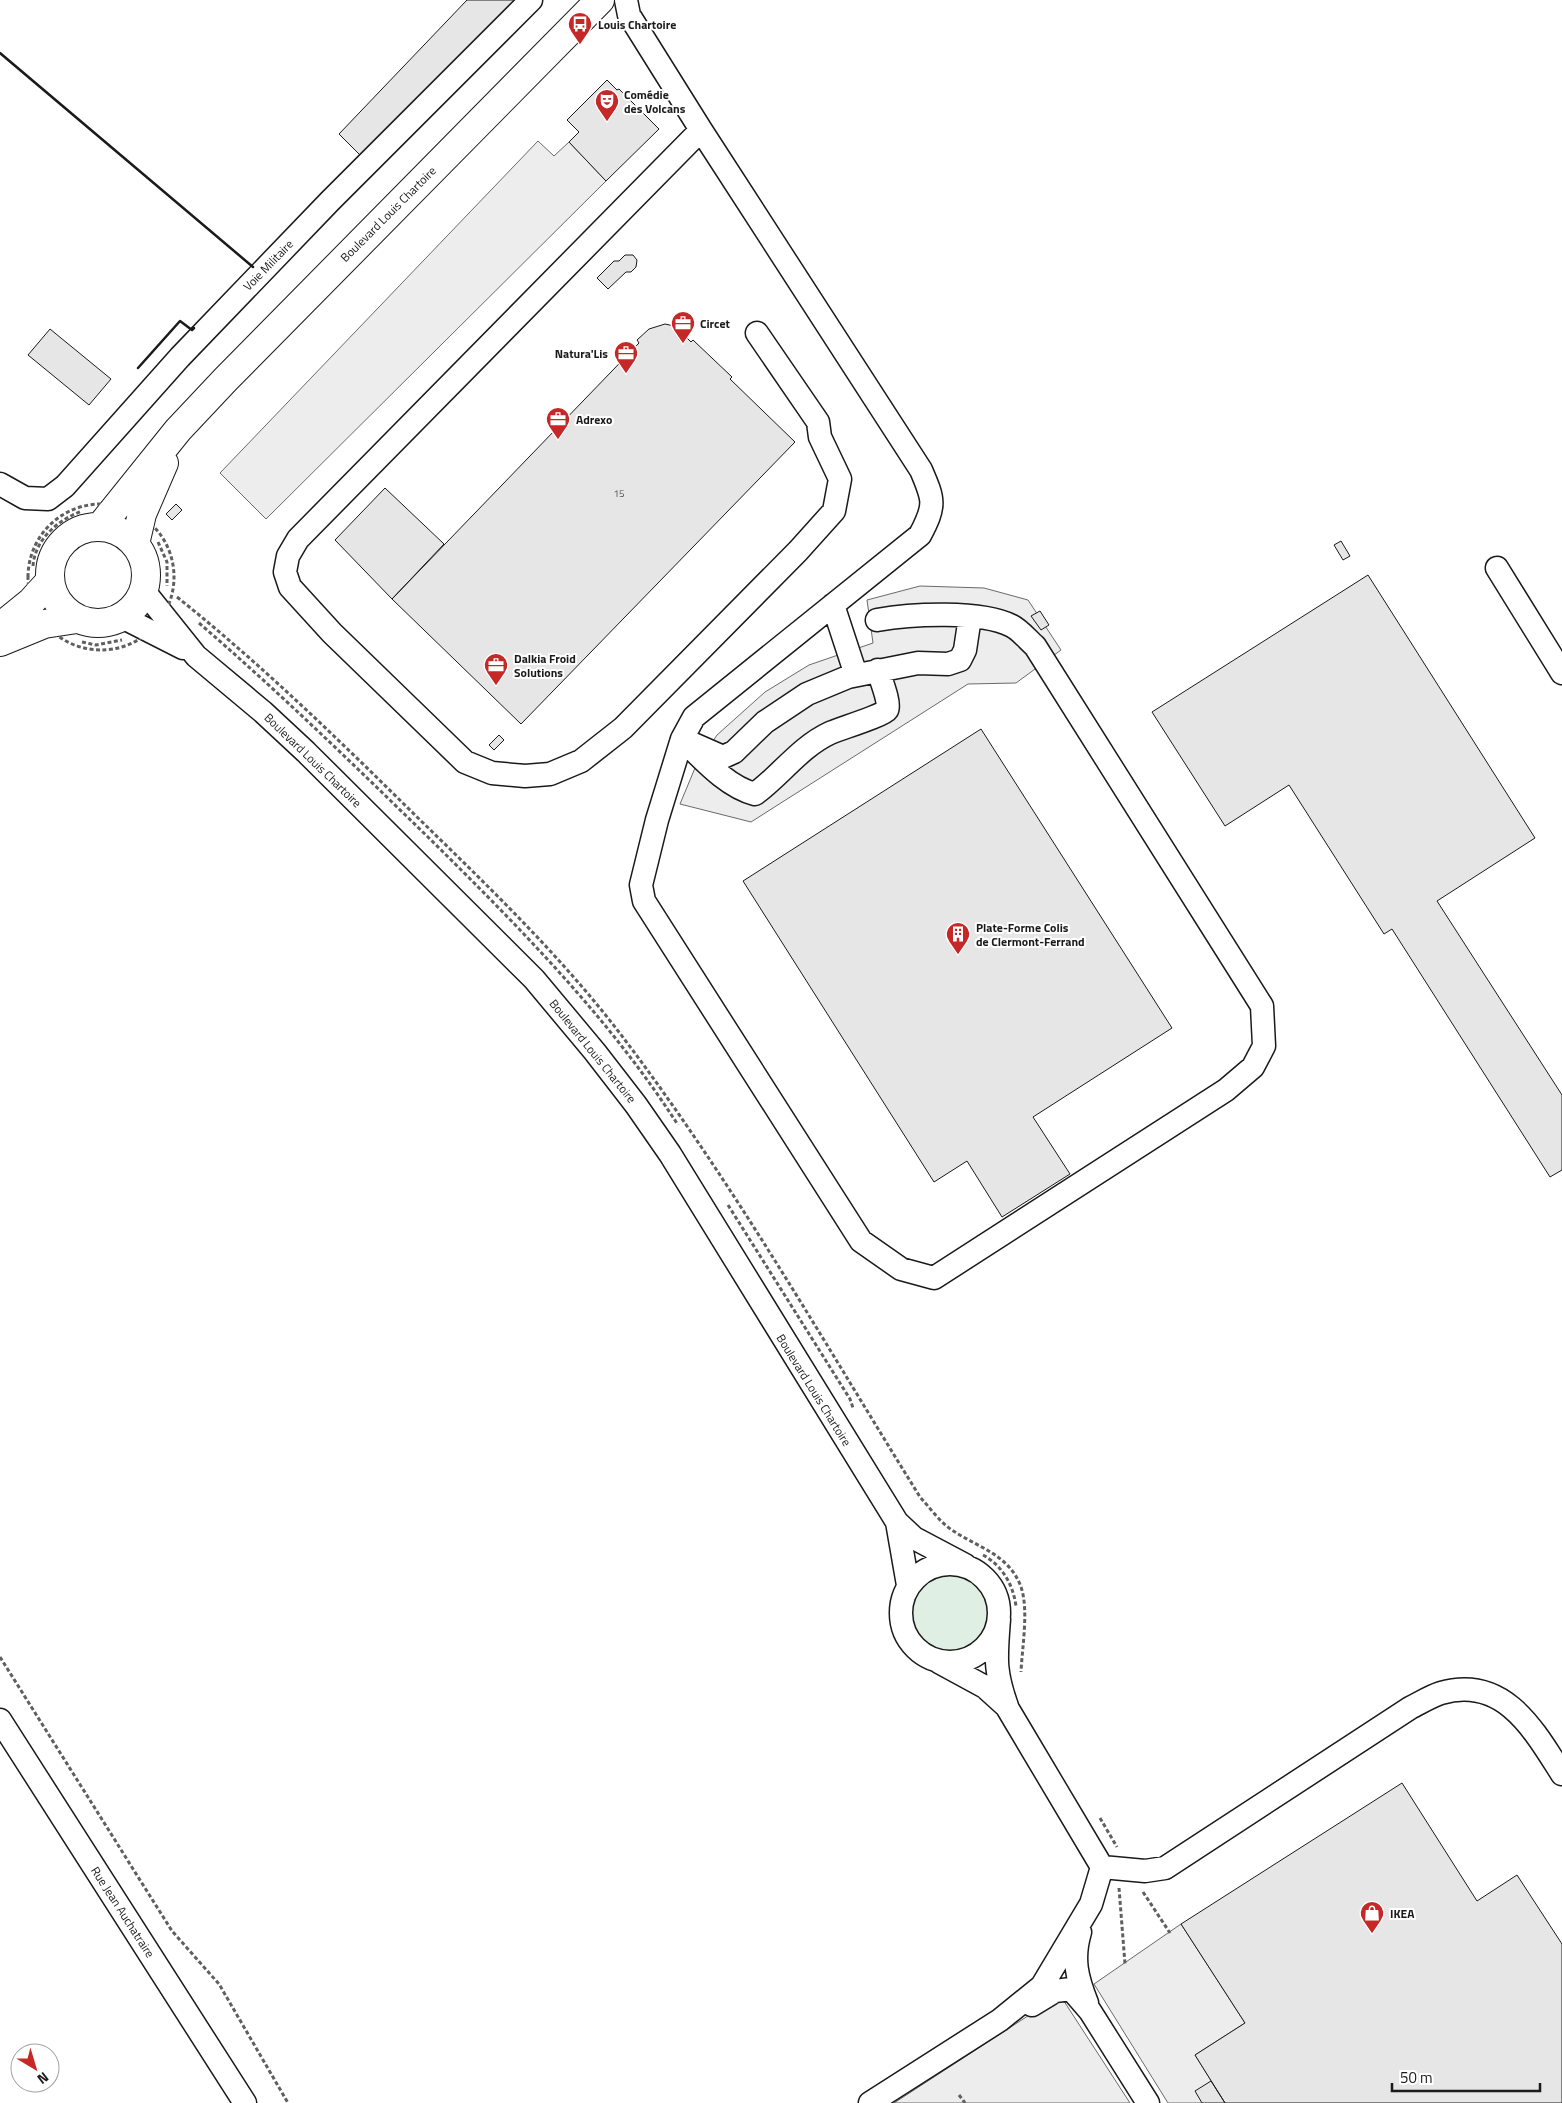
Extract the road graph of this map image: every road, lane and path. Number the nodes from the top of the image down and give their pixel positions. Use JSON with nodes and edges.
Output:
{"nodes":[{"id":1,"x":531,"y":0,"type":"edge"},
{"id":2,"x":600,"y":0,"type":"edge"},
{"id":3,"x":627,"y":7,"type":"edge"},
{"id":4,"x":581,"y":20,"type":"junction"},
{"id":5,"x":701,"y":130,"type":"junction"},
{"id":6,"x":757,"y":333,"type":"dead end"},
{"id":7,"x":0,"y":484,"type":"edge"},
{"id":8,"x":125,"y":520,"type":"junction"},
{"id":9,"x":1497,"y":568,"type":"dead end"},
{"id":10,"x":833,"y":606,"type":"junction"},
{"id":11,"x":147,"y":615,"type":"junction"},
{"id":12,"x":54,"y":616,"type":"junction"},
{"id":13,"x":970,"y":617,"type":"junction"},
{"id":14,"x":877,"y":620,"type":"dead end"},
{"id":15,"x":0,"y":627,"type":"edge"},
{"id":16,"x":0,"y":642,"type":"edge"},
{"id":17,"x":878,"y":670,"type":"junction"},
{"id":18,"x":1562,"y":673,"type":"edge"},
{"id":19,"x":856,"y":675,"type":"junction"},
{"id":20,"x":682,"y":739,"type":"junction"},
{"id":21,"x":897,"y":1522,"type":"junction"},
{"id":22,"x":965,"y":1565,"type":"junction"},
{"id":23,"x":908,"y":1585,"type":"junction"},
{"id":24,"x":999,"y":1619,"type":"junction"},
{"id":25,"x":0,"y":1657,"type":"edge"},
{"id":26,"x":933,"y":1660,"type":"junction"},
{"id":27,"x":1008,"y":1709,"type":"junction"},
{"id":28,"x":0,"y":1720,"type":"edge"},
{"id":29,"x":1562,"y":1774,"type":"edge"},
{"id":30,"x":1102,"y":1867,"type":"junction"},
{"id":31,"x":1128,"y":1869,"type":"junction"},
{"id":32,"x":1085,"y":1915,"type":"junction"},
{"id":33,"x":1170,"y":1933,"type":"dead end"},
{"id":34,"x":1090,"y":2011,"type":"junction"},
{"id":35,"x":1000,"y":2020,"type":"junction"},
{"id":36,"x":959,"y":2095,"type":"dead end"},
{"id":37,"x":245,"y":2103,"type":"edge"},
{"id":38,"x":288,"y":2103,"type":"edge"},
{"id":39,"x":870,"y":2103,"type":"edge"},
{"id":40,"x":965,"y":2103,"type":"edge"},
{"id":41,"x":1148,"y":2103,"type":"edge"}],
"edges":[{"from":1,"to":7,"type":"street","name":"Voie Militaire"},
{"from":2,"to":4,"type":"main road","name":"Boulevard Louis Chartoire"},
{"from":3,"to":4,"type":"street"},
{"from":3,"to":5,"type":"street"},
{"from":4,"to":8,"type":"main road","name":"Boulevard Louis Chartoire"},
{"from":5,"to":6,"type":"street"},
{"from":5,"to":10,"type":"street"},
{"from":8,"to":11,"type":"main road"},
{"from":8,"to":11,"type":"path"},
{"from":8,"to":11,"type":"path"},
{"from":8,"to":12,"type":"main road"},
{"from":8,"to":12,"type":"path"},
{"from":8,"to":12,"type":"path"},
{"from":9,"to":18,"type":"street"},
{"from":10,"to":19,"type":"street"},
{"from":10,"to":20,"type":"street"},
{"from":11,"to":12,"type":"main road"},
{"from":11,"to":12,"type":"path"},
{"from":11,"to":12,"type":"path"},
{"from":11,"to":21,"type":"street","name":"Boulevard Louis Chartoire"},
{"from":12,"to":15,"type":"main road"},
{"from":12,"to":16,"type":"main road"},
{"from":13,"to":14,"type":"street"},
{"from":13,"to":17,"type":"street"},
{"from":13,"to":20,"type":"street"},
{"from":17,"to":19,"type":"street"},
{"from":17,"to":20,"type":"street"},
{"from":19,"to":20,"type":"street"},
{"from":21,"to":22,"type":"street"},
{"from":21,"to":23,"type":"street"},
{"from":22,"to":23,"type":"street"},
{"from":22,"to":24,"type":"street"},
{"from":23,"to":26,"type":"street"},
{"from":24,"to":26,"type":"street"},
{"from":24,"to":27,"type":"street"},
{"from":25,"to":38,"type":"path"},
{"from":26,"to":27,"type":"street"},
{"from":27,"to":30,"type":"street"},
{"from":28,"to":37,"type":"street","name":"Rue Jean Auchatraire"},
{"from":29,"to":31,"type":"street"},
{"from":30,"to":31,"type":"street"},
{"from":30,"to":32,"type":"street"},
{"from":31,"to":33,"type":"path"},
{"from":32,"to":34,"type":"street"},
{"from":32,"to":35,"type":"street"},
{"from":34,"to":35,"type":"street"},
{"from":34,"to":41,"type":"street"},
{"from":35,"to":39,"type":"street"},
{"from":36,"to":40,"type":"path"}]}
